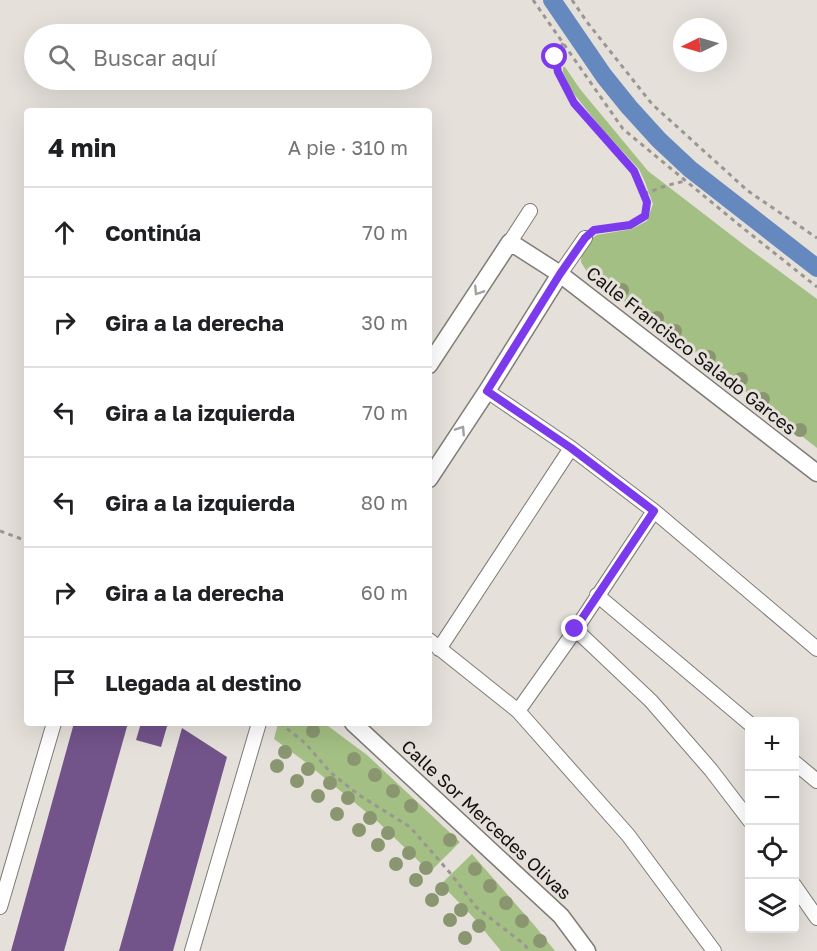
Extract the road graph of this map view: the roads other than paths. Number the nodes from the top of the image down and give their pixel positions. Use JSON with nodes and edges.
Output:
{"nodes":[{"id":1,"x":530,"y":211,"type":"dead end"},
{"id":2,"x":585,"y":238,"type":"road end"},
{"id":3,"x":510,"y":242,"type":"junction"},
{"id":4,"x":560,"y":274,"type":"junction"},
{"id":5,"x":432,"y":360,"type":"edge"},
{"id":6,"x":487,"y":391,"type":"junction"},
{"id":7,"x":571,"y":448,"type":"junction"},
{"id":8,"x":817,"y":473,"type":"edge"},
{"id":9,"x":432,"y":474,"type":"edge"},
{"id":10,"x":654,"y":511,"type":"junction"},
{"id":11,"x":597,"y":595,"type":"junction"},
{"id":12,"x":575,"y":629,"type":"junction"},
{"id":13,"x":434,"y":644,"type":"edge"},
{"id":14,"x":817,"y":649,"type":"edge"},
{"id":15,"x":518,"y":711,"type":"junction"},
{"id":16,"x":745,"y":720,"type":"edge"},
{"id":17,"x":53,"y":726,"type":"edge"},
{"id":18,"x":258,"y":726,"type":"edge"},
{"id":19,"x":356,"y":726,"type":"edge"},
{"id":20,"x":799,"y":765,"type":"edge"},
{"id":21,"x":817,"y":781,"type":"edge"},
{"id":22,"x":745,"y":814,"type":"edge"},
{"id":23,"x":799,"y":891,"type":"edge"},
{"id":24,"x":0,"y":907,"type":"edge"},
{"id":25,"x":817,"y":918,"type":"edge"},
{"id":26,"x":192,"y":951,"type":"edge"},
{"id":27,"x":587,"y":951,"type":"edge"},
{"id":28,"x":714,"y":951,"type":"edge"}],
"edges":[{"from":1,"to":3,"type":"street"},
{"from":2,"to":4,"type":"street"},
{"from":3,"to":4,"type":"street","name":"Calle Francisco Salado Garces"},
{"from":3,"to":5,"type":"street","one_way":true},
{"from":4,"to":6,"type":"street"},
{"from":4,"to":8,"type":"street","name":"Calle Francisco Salado Garces"},
{"from":6,"to":7,"type":"street"},
{"from":9,"to":6,"type":"street","one_way":true},
{"from":7,"to":10,"type":"street"},
{"from":7,"to":13,"type":"street"},
{"from":10,"to":11,"type":"street"},
{"from":10,"to":14,"type":"street"},
{"from":11,"to":12,"type":"street"},
{"from":11,"to":16,"type":"street"},
{"from":12,"to":15,"type":"street"},
{"from":12,"to":22,"type":"street"},
{"from":13,"to":15,"type":"street"},
{"from":15,"to":28,"type":"street"},
{"from":17,"to":24,"type":"street"},
{"from":18,"to":26,"type":"street"},
{"from":19,"to":27,"type":"street","name":"Calle Sor Mercedes Olivas"},
{"from":20,"to":21,"type":"street"},
{"from":23,"to":25,"type":"street"}]}
